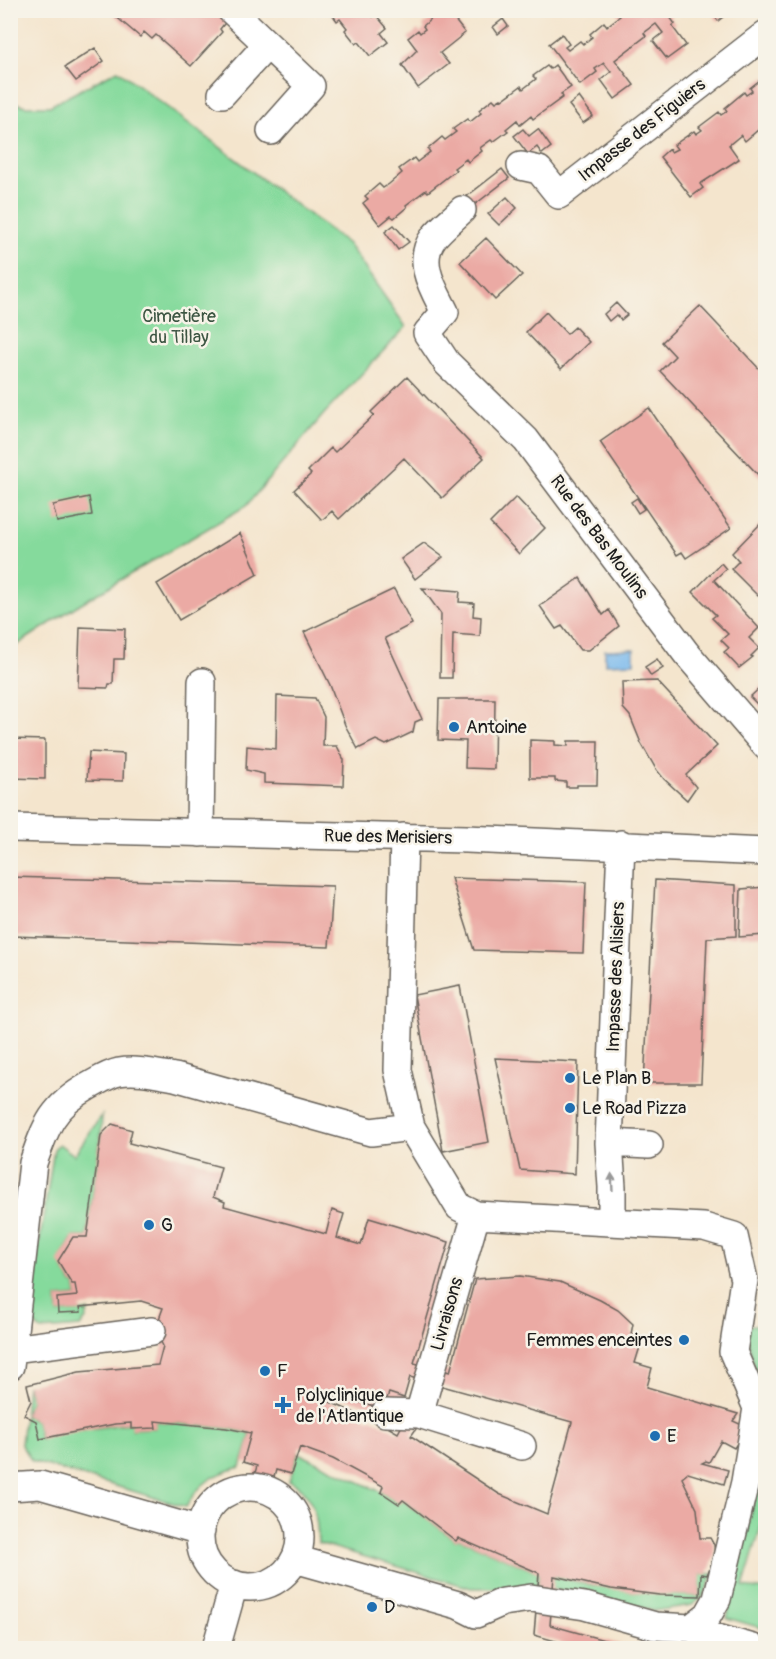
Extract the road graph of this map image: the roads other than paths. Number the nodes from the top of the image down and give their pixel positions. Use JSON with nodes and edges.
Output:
{"nodes":[{"id":1,"x":231,"y":10,"type":"edge"},
{"id":2,"x":765,"y":34,"type":"edge"},
{"id":3,"x":267,"y":45,"type":"junction"},
{"id":4,"x":222,"y":94,"type":"dead end"},
{"id":5,"x":271,"y":131,"type":"dead end"},
{"id":6,"x":521,"y":166,"type":"dead end"},
{"id":7,"x":462,"y":210,"type":"dead end"},
{"id":8,"x":202,"y":682,"type":"dead end"},
{"id":9,"x":765,"y":746,"type":"edge"},
{"id":10,"x":10,"y":828,"type":"edge"},
{"id":11,"x":200,"y":833,"type":"junction"},
{"id":12,"x":404,"y":837,"type":"junction"},
{"id":13,"x":621,"y":844,"type":"junction"},
{"id":14,"x":765,"y":852,"type":"edge"},
{"id":15,"x":411,"y":1127,"type":"junction"},
{"id":16,"x":609,"y":1143,"type":"junction"},
{"id":17,"x":649,"y":1145,"type":"dead end"},
{"id":18,"x":476,"y":1215,"type":"junction"},
{"id":19,"x":612,"y":1222,"type":"junction"},
{"id":20,"x":152,"y":1331,"type":"dead end"},
{"id":21,"x":11,"y":1358,"type":"edge"},
{"id":22,"x":385,"y":1413,"type":"dead end"},
{"id":23,"x":419,"y":1414,"type":"junction"},
{"id":24,"x":522,"y":1446,"type":"dead end"},
{"id":25,"x":10,"y":1487,"type":"edge"},
{"id":26,"x":201,"y":1531,"type":"junction"},
{"id":27,"x":295,"y":1559,"type":"junction"},
{"id":28,"x":234,"y":1584,"type":"junction"},
{"id":29,"x":691,"y":1628,"type":"junction"},
{"id":30,"x":662,"y":1637,"type":"edge"},
{"id":31,"x":742,"y":1647,"type":"edge"},
{"id":32,"x":216,"y":1648,"type":"edge"}],
"edges":[{"from":1,"to":3,"type":"street"},
{"from":2,"to":6,"type":"street","name":"Impasse des Figuiers"},
{"from":3,"to":4,"type":"street"},
{"from":3,"to":5,"type":"street"},
{"from":7,"to":9,"type":"street","name":"Rue des Bas Moulins"},
{"from":8,"to":11,"type":"street"},
{"from":10,"to":11,"type":"street","name":"Rue des Merisiers"},
{"from":11,"to":12,"type":"street","name":"Rue des Merisiers"},
{"from":12,"to":13,"type":"street","name":"Rue des Merisiers"},
{"from":12,"to":15,"type":"street"},
{"from":13,"to":14,"type":"street","name":"Rue des Merisiers"},
{"from":13,"to":16,"type":"street","name":"Impasse des Alisiers"},
{"from":15,"to":18,"type":"street"},
{"from":15,"to":21,"type":"street"},
{"from":16,"to":17,"type":"street"},
{"from":19,"to":16,"type":"street","name":"Impasse des Alisiers","one_way":true},
{"from":18,"to":19,"type":"street"},
{"from":18,"to":23,"type":"street","name":"Livraisons"},
{"from":19,"to":29,"type":"street"},
{"from":20,"to":21,"type":"street"},
{"from":22,"to":23,"type":"street"},
{"from":23,"to":24,"type":"street"},
{"from":25,"to":26,"type":"street"},
{"from":26,"to":27,"type":"street"},
{"from":26,"to":28,"type":"street"},
{"from":27,"to":28,"type":"street"},
{"from":27,"to":30,"type":"street"},
{"from":28,"to":32,"type":"street"},
{"from":29,"to":30,"type":"street"},
{"from":29,"to":31,"type":"street"}]}
